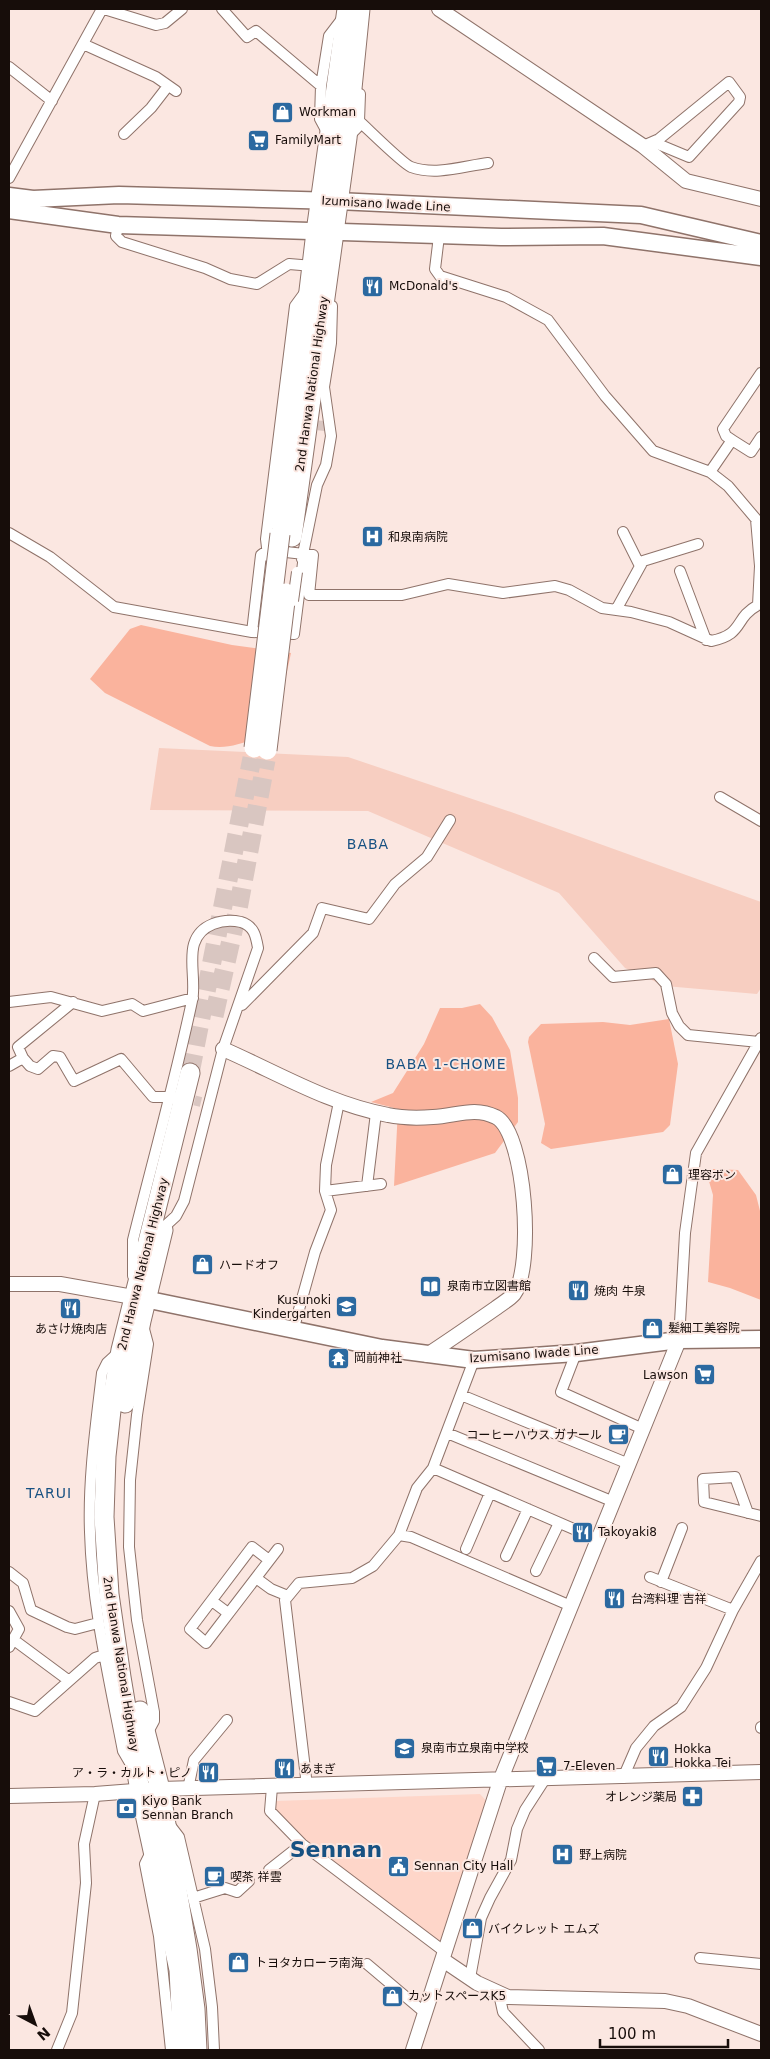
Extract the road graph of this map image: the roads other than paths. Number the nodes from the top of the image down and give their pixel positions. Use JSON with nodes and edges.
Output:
{"nodes":[{"id":1,"x":103,"y":9,"type":"edge"},
{"id":2,"x":181,"y":9,"type":"edge"},
{"id":3,"x":222,"y":9,"type":"edge"},
{"id":4,"x":439,"y":9,"type":"edge"},
{"id":5,"x":353,"y":10,"type":"edge"},
{"id":6,"x":83,"y":44,"type":"junction"},
{"id":7,"x":9,"y":67,"type":"edge"},
{"id":8,"x":321,"y":86,"type":"junction"},
{"id":9,"x":52,"y":101,"type":"junction"},
{"id":10,"x":359,"y":121,"type":"junction"},
{"id":11,"x":124,"y":134,"type":"dead end"},
{"id":12,"x":338,"y":137,"type":"junction"},
{"id":13,"x":648,"y":144,"type":"junction"},
{"id":14,"x":488,"y":163,"type":"dead end"},
{"id":15,"x":9,"y":178,"type":"edge"},
{"id":16,"x":9,"y":196,"type":"edge"},
{"id":17,"x":761,"y":199,"type":"edge"},
{"id":18,"x":329,"y":201,"type":"junction"},
{"id":19,"x":9,"y":210,"type":"edge"},
{"id":20,"x":118,"y":225,"type":"junction"},
{"id":21,"x":324,"y":233,"type":"junction"},
{"id":22,"x":439,"y":236,"type":"junction"},
{"id":23,"x":761,"y":243,"type":"edge"},
{"id":24,"x":761,"y":257,"type":"edge"},
{"id":25,"x":320,"y":270,"type":"junction"},
{"id":26,"x":311,"y":285,"type":"junction"},
{"id":27,"x":761,"y":373,"type":"edge"},
{"id":28,"x":761,"y":437,"type":"edge"},
{"id":29,"x":732,"y":440,"type":"junction"},
{"id":30,"x":710,"y":472,"type":"junction"},
{"id":31,"x":759,"y":516,"type":"edge"},
{"id":32,"x":9,"y":532,"type":"edge"},
{"id":33,"x":623,"y":532,"type":"dead end"},
{"id":34,"x":286,"y":536,"type":"junction"},
{"id":35,"x":698,"y":544,"type":"dead end"},
{"id":36,"x":268,"y":550,"type":"junction"},
{"id":37,"x":304,"y":554,"type":"junction"},
{"id":38,"x":640,"y":566,"type":"junction"},
{"id":39,"x":761,"y":566,"type":"edge"},
{"id":40,"x":680,"y":572,"type":"dead end"},
{"id":41,"x":760,"y":605,"type":"edge"},
{"id":42,"x":616,"y":610,"type":"junction"},
{"id":43,"x":252,"y":632,"type":"junction"},
{"id":44,"x":706,"y":640,"type":"junction"},
{"id":45,"x":265,"y":715,"type":"junction"},
{"id":46,"x":260,"y":754,"type":"tunnel mouth"},
{"id":47,"x":720,"y":797,"type":"dead end"},
{"id":48,"x":450,"y":820,"type":"dead end"},
{"id":49,"x":761,"y":821,"type":"edge"},
{"id":50,"x":594,"y":958,"type":"dead end"},
{"id":51,"x":193,"y":998,"type":"junction"},
{"id":52,"x":9,"y":1002,"type":"edge"},
{"id":53,"x":73,"y":1002,"type":"junction"},
{"id":54,"x":238,"y":1009,"type":"junction"},
{"id":55,"x":760,"y":1040,"type":"edge"},
{"id":56,"x":223,"y":1049,"type":"junction"},
{"id":57,"x":23,"y":1058,"type":"junction"},
{"id":58,"x":9,"y":1066,"type":"edge"},
{"id":59,"x":173,"y":1097,"type":"junction"},
{"id":60,"x":339,"y":1102,"type":"junction"},
{"id":61,"x":376,"y":1113,"type":"junction"},
{"id":62,"x":381,"y":1184,"type":"dead end"},
{"id":63,"x":366,"y":1186,"type":"junction"},
{"id":64,"x":325,"y":1191,"type":"junction"},
{"id":65,"x":164,"y":1227,"type":"junction"},
{"id":66,"x":9,"y":1284,"type":"edge"},
{"id":67,"x":140,"y":1298,"type":"junction"},
{"id":68,"x":293,"y":1331,"type":"junction"},
{"id":69,"x":761,"y":1339,"type":"edge"},
{"id":70,"x":679,"y":1340,"type":"junction"},
{"id":71,"x":121,"y":1350,"type":"junction"},
{"id":72,"x":576,"y":1353,"type":"junction"},
{"id":73,"x":427,"y":1355,"type":"junction"},
{"id":74,"x":474,"y":1360,"type":"junction"},
{"id":75,"x":461,"y":1395,"type":"junction"},
{"id":76,"x":643,"y":1429,"type":"junction"},
{"id":77,"x":447,"y":1434,"type":"junction"},
{"id":78,"x":629,"y":1464,"type":"junction"},
{"id":79,"x":433,"y":1468,"type":"junction"},
{"id":80,"x":490,"y":1493,"type":"junction"},
{"id":81,"x":614,"y":1502,"type":"junction"},
{"id":82,"x":528,"y":1509,"type":"junction"},
{"id":83,"x":748,"y":1513,"type":"junction"},
{"id":84,"x":761,"y":1516,"type":"edge"},
{"id":85,"x":559,"y":1523,"type":"junction"},
{"id":86,"x":682,"y":1528,"type":"dead end"},
{"id":87,"x":399,"y":1535,"type":"junction"},
{"id":88,"x":599,"y":1540,"type":"junction"},
{"id":89,"x":278,"y":1549,"type":"dead end"},
{"id":90,"x":466,"y":1549,"type":"dead end"},
{"id":91,"x":506,"y":1556,"type":"dead end"},
{"id":92,"x":269,"y":1560,"type":"junction"},
{"id":93,"x":761,"y":1561,"type":"edge"},
{"id":94,"x":536,"y":1571,"type":"dead end"},
{"id":95,"x":9,"y":1572,"type":"edge"},
{"id":96,"x":650,"y":1577,"type":"dead end"},
{"id":97,"x":256,"y":1578,"type":"junction"},
{"id":98,"x":661,"y":1582,"type":"junction"},
{"id":99,"x":288,"y":1596,"type":"junction"},
{"id":100,"x":212,"y":1600,"type":"junction"},
{"id":101,"x":571,"y":1606,"type":"junction"},
{"id":102,"x":733,"y":1610,"type":"junction"},
{"id":103,"x":9,"y":1611,"type":"edge"},
{"id":104,"x":228,"y":1613,"type":"junction"},
{"id":105,"x":98,"y":1622,"type":"junction"},
{"id":106,"x":11,"y":1644,"type":"edge"},
{"id":107,"x":104,"y":1655,"type":"junction"},
{"id":108,"x":68,"y":1680,"type":"junction"},
{"id":109,"x":9,"y":1702,"type":"edge"},
{"id":110,"x":227,"y":1720,"type":"dead end"},
{"id":111,"x":761,"y":1772,"type":"edge"},
{"id":112,"x":624,"y":1778,"type":"junction"},
{"id":113,"x":544,"y":1779,"type":"junction"},
{"id":114,"x":500,"y":1781,"type":"junction"},
{"id":115,"x":139,"y":1784,"type":"junction"},
{"id":116,"x":307,"y":1786,"type":"junction"},
{"id":117,"x":272,"y":1787,"type":"junction"},
{"id":118,"x":160,"y":1789,"type":"junction"},
{"id":119,"x":188,"y":1789,"type":"junction"},
{"id":120,"x":95,"y":1794,"type":"junction"},
{"id":121,"x":9,"y":1796,"type":"edge"},
{"id":122,"x":165,"y":1820,"type":"junction"},
{"id":123,"x":302,"y":1844,"type":"junction"},
{"id":124,"x":152,"y":1849,"type":"junction"},
{"id":125,"x":269,"y":1870,"type":"dead end"},
{"id":126,"x":249,"y":1881,"type":"dead end"},
{"id":127,"x":193,"y":1898,"type":"junction"},
{"id":128,"x":444,"y":1956,"type":"junction"},
{"id":129,"x":700,"y":1958,"type":"dead end"},
{"id":130,"x":367,"y":1964,"type":"dead end"},
{"id":131,"x":761,"y":1964,"type":"edge"},
{"id":132,"x":470,"y":1978,"type":"junction"},
{"id":133,"x":499,"y":1994,"type":"junction"},
{"id":134,"x":425,"y":2013,"type":"junction"},
{"id":135,"x":761,"y":2034,"type":"edge"},
{"id":136,"x":57,"y":2050,"type":"edge"},
{"id":137,"x":171,"y":2050,"type":"edge"},
{"id":138,"x":184,"y":2050,"type":"edge"},
{"id":139,"x":197,"y":2050,"type":"edge"},
{"id":140,"x":214,"y":2050,"type":"edge"},
{"id":141,"x":413,"y":2050,"type":"edge"},
{"id":142,"x":539,"y":2050,"type":"edge"}],
"edges":[{"from":1,"to":2,"type":"street"},
{"from":1,"to":6,"type":"street"},
{"from":3,"to":8,"type":"street"},
{"from":4,"to":13,"type":"street"},
{"from":5,"to":8,"type":"street"},
{"from":5,"to":10,"type":"street"},
{"from":5,"to":12,"type":"highway","name":"2nd Hanwa National Highway"},
{"from":6,"to":9,"type":"street"},
{"from":6,"to":11,"type":"street"},
{"from":7,"to":9,"type":"street"},
{"from":8,"to":12,"type":"street"},
{"from":9,"to":15,"type":"street"},
{"from":10,"to":12,"type":"street"},
{"from":10,"to":14,"type":"street"},
{"from":12,"to":18,"type":"highway","name":"2nd Hanwa National Highway"},
{"from":13,"to":13,"type":"street"},
{"from":13,"to":17,"type":"street"},
{"from":16,"to":18,"type":"main road","name":"Izumisano Iwade Line"},
{"from":18,"to":21,"type":"highway","name":"2nd Hanwa National Highway"},
{"from":18,"to":23,"type":"main road","name":"Izumisano Iwade Line"},
{"from":19,"to":20,"type":"main road"},
{"from":20,"to":21,"type":"main road"},
{"from":20,"to":25,"type":"street"},
{"from":21,"to":22,"type":"main road"},
{"from":21,"to":25,"type":"highway","name":"2nd Hanwa National Highway"},
{"from":22,"to":24,"type":"main road"},
{"from":22,"to":30,"type":"street"},
{"from":25,"to":26,"type":"highway","name":"2nd Hanwa National Highway"},
{"from":25,"to":34,"type":"highway","name":"2nd Hanwa National Highway"},
{"from":25,"to":37,"type":"street"},
{"from":26,"to":34,"type":"highway","name":"2nd Hanwa National Highway"},
{"from":26,"to":36,"type":"street"},
{"from":27,"to":29,"type":"street"},
{"from":28,"to":29,"type":"street"},
{"from":29,"to":30,"type":"street"},
{"from":30,"to":31,"type":"street"},
{"from":31,"to":39,"type":"street"},
{"from":32,"to":43,"type":"street"},
{"from":33,"to":38,"type":"street"},
{"from":34,"to":45,"type":"highway","name":"2nd Hanwa National Highway","bridge":true},
{"from":35,"to":38,"type":"street"},
{"from":36,"to":37,"type":"street"},
{"from":36,"to":43,"type":"street"},
{"from":36,"to":45,"type":"street","bridge":true},
{"from":37,"to":42,"type":"street"},
{"from":37,"to":43,"type":"street"},
{"from":37,"to":45,"type":"street","bridge":true},
{"from":38,"to":42,"type":"street"},
{"from":39,"to":41,"type":"street"},
{"from":40,"to":44,"type":"street"},
{"from":41,"to":44,"type":"street"},
{"from":42,"to":44,"type":"street"},
{"from":45,"to":46,"type":"highway","name":"2nd Hanwa National Highway","bridge":true},
{"from":47,"to":49,"type":"street"},
{"from":48,"to":54,"type":"street"},
{"from":50,"to":55,"type":"street"},
{"from":51,"to":53,"type":"street"},
{"from":51,"to":54,"type":"street"},
{"from":51,"to":59,"type":"street"},
{"from":52,"to":53,"type":"street"},
{"from":53,"to":57,"type":"street"},
{"from":54,"to":56,"type":"street"},
{"from":55,"to":70,"type":"street"},
{"from":56,"to":60,"type":"street"},
{"from":56,"to":65,"type":"street"},
{"from":57,"to":58,"type":"street"},
{"from":57,"to":59,"type":"street"},
{"from":59,"to":67,"type":"street"},
{"from":60,"to":61,"type":"street"},
{"from":60,"to":64,"type":"street"},
{"from":61,"to":63,"type":"street"},
{"from":61,"to":73,"type":"street"},
{"from":62,"to":63,"type":"street"},
{"from":63,"to":64,"type":"street"},
{"from":64,"to":68,"type":"street"},
{"from":65,"to":67,"type":"highway","name":"2nd Hanwa National Highway"},
{"from":65,"to":67,"type":"highway","name":"2nd Hanwa National Highway"},
{"from":66,"to":67,"type":"street"},
{"from":67,"to":68,"type":"main road","name":"Izumisano Iwade Line"},
{"from":67,"to":71,"type":"highway","name":"2nd Hanwa National Highway"},
{"from":67,"to":118,"type":"highway","name":"2nd Hanwa National Highway"},
{"from":68,"to":73,"type":"main road","name":"Izumisano Iwade Line"},
{"from":69,"to":70,"type":"main road","name":"Izumisano Iwade Line"},
{"from":70,"to":72,"type":"main road","name":"Izumisano Iwade Line"},
{"from":70,"to":76,"type":"street"},
{"from":71,"to":105,"type":"street"},
{"from":71,"to":115,"type":"highway","name":"2nd Hanwa National Highway"},
{"from":72,"to":74,"type":"main road","name":"Izumisano Iwade Line"},
{"from":72,"to":76,"type":"street"},
{"from":73,"to":74,"type":"main road","name":"Izumisano Iwade Line"},
{"from":74,"to":75,"type":"street"},
{"from":75,"to":77,"type":"street"},
{"from":75,"to":78,"type":"street"},
{"from":76,"to":78,"type":"street"},
{"from":77,"to":79,"type":"street"},
{"from":77,"to":81,"type":"street"},
{"from":78,"to":81,"type":"street"},
{"from":79,"to":80,"type":"street"},
{"from":79,"to":87,"type":"street"},
{"from":80,"to":82,"type":"street"},
{"from":80,"to":90,"type":"street"},
{"from":81,"to":88,"type":"street"},
{"from":82,"to":85,"type":"street"},
{"from":82,"to":91,"type":"street"},
{"from":83,"to":83,"type":"street"},
{"from":83,"to":84,"type":"street"},
{"from":85,"to":88,"type":"street"},
{"from":85,"to":94,"type":"street"},
{"from":86,"to":98,"type":"street"},
{"from":87,"to":99,"type":"street"},
{"from":87,"to":101,"type":"street"},
{"from":88,"to":101,"type":"street"},
{"from":89,"to":92,"type":"street"},
{"from":92,"to":97,"type":"street"},
{"from":92,"to":100,"type":"street"},
{"from":93,"to":102,"type":"street"},
{"from":95,"to":105,"type":"street"},
{"from":96,"to":98,"type":"street"},
{"from":97,"to":99,"type":"street"},
{"from":97,"to":104,"type":"street"},
{"from":98,"to":102,"type":"street"},
{"from":99,"to":116,"type":"street"},
{"from":100,"to":104,"type":"street"},
{"from":100,"to":104,"type":"street"},
{"from":101,"to":114,"type":"street"},
{"from":102,"to":112,"type":"street"},
{"from":103,"to":106,"type":"street"},
{"from":105,"to":107,"type":"street"},
{"from":106,"to":108,"type":"street"},
{"from":107,"to":108,"type":"street"},
{"from":107,"to":115,"type":"street"},
{"from":108,"to":109,"type":"street"},
{"from":110,"to":119,"type":"street"},
{"from":111,"to":112,"type":"street"},
{"from":112,"to":113,"type":"street"},
{"from":113,"to":114,"type":"street"},
{"from":113,"to":132,"type":"street"},
{"from":114,"to":116,"type":"street"},
{"from":114,"to":128,"type":"street"},
{"from":115,"to":118,"type":"street"},
{"from":115,"to":120,"type":"street"},
{"from":115,"to":124,"type":"highway","name":"2nd Hanwa National Highway"},
{"from":116,"to":117,"type":"street"},
{"from":117,"to":119,"type":"street"},
{"from":117,"to":123,"type":"street"},
{"from":118,"to":119,"type":"street"},
{"from":118,"to":122,"type":"highway","name":"2nd Hanwa National Highway"},
{"from":120,"to":121,"type":"street"},
{"from":120,"to":136,"type":"street"},
{"from":122,"to":127,"type":"street"},
{"from":122,"to":139,"type":"highway","name":"2nd Hanwa National Highway"},
{"from":123,"to":125,"type":"street"},
{"from":123,"to":128,"type":"street"},
{"from":124,"to":137,"type":"street"},
{"from":124,"to":138,"type":"highway","name":"2nd Hanwa National Highway"},
{"from":126,"to":127,"type":"street"},
{"from":127,"to":140,"type":"street"},
{"from":128,"to":132,"type":"street"},
{"from":128,"to":134,"type":"street"},
{"from":129,"to":131,"type":"street"},
{"from":130,"to":134,"type":"street"},
{"from":132,"to":133,"type":"street"},
{"from":133,"to":135,"type":"street"},
{"from":133,"to":142,"type":"street"},
{"from":134,"to":141,"type":"street"}]}
